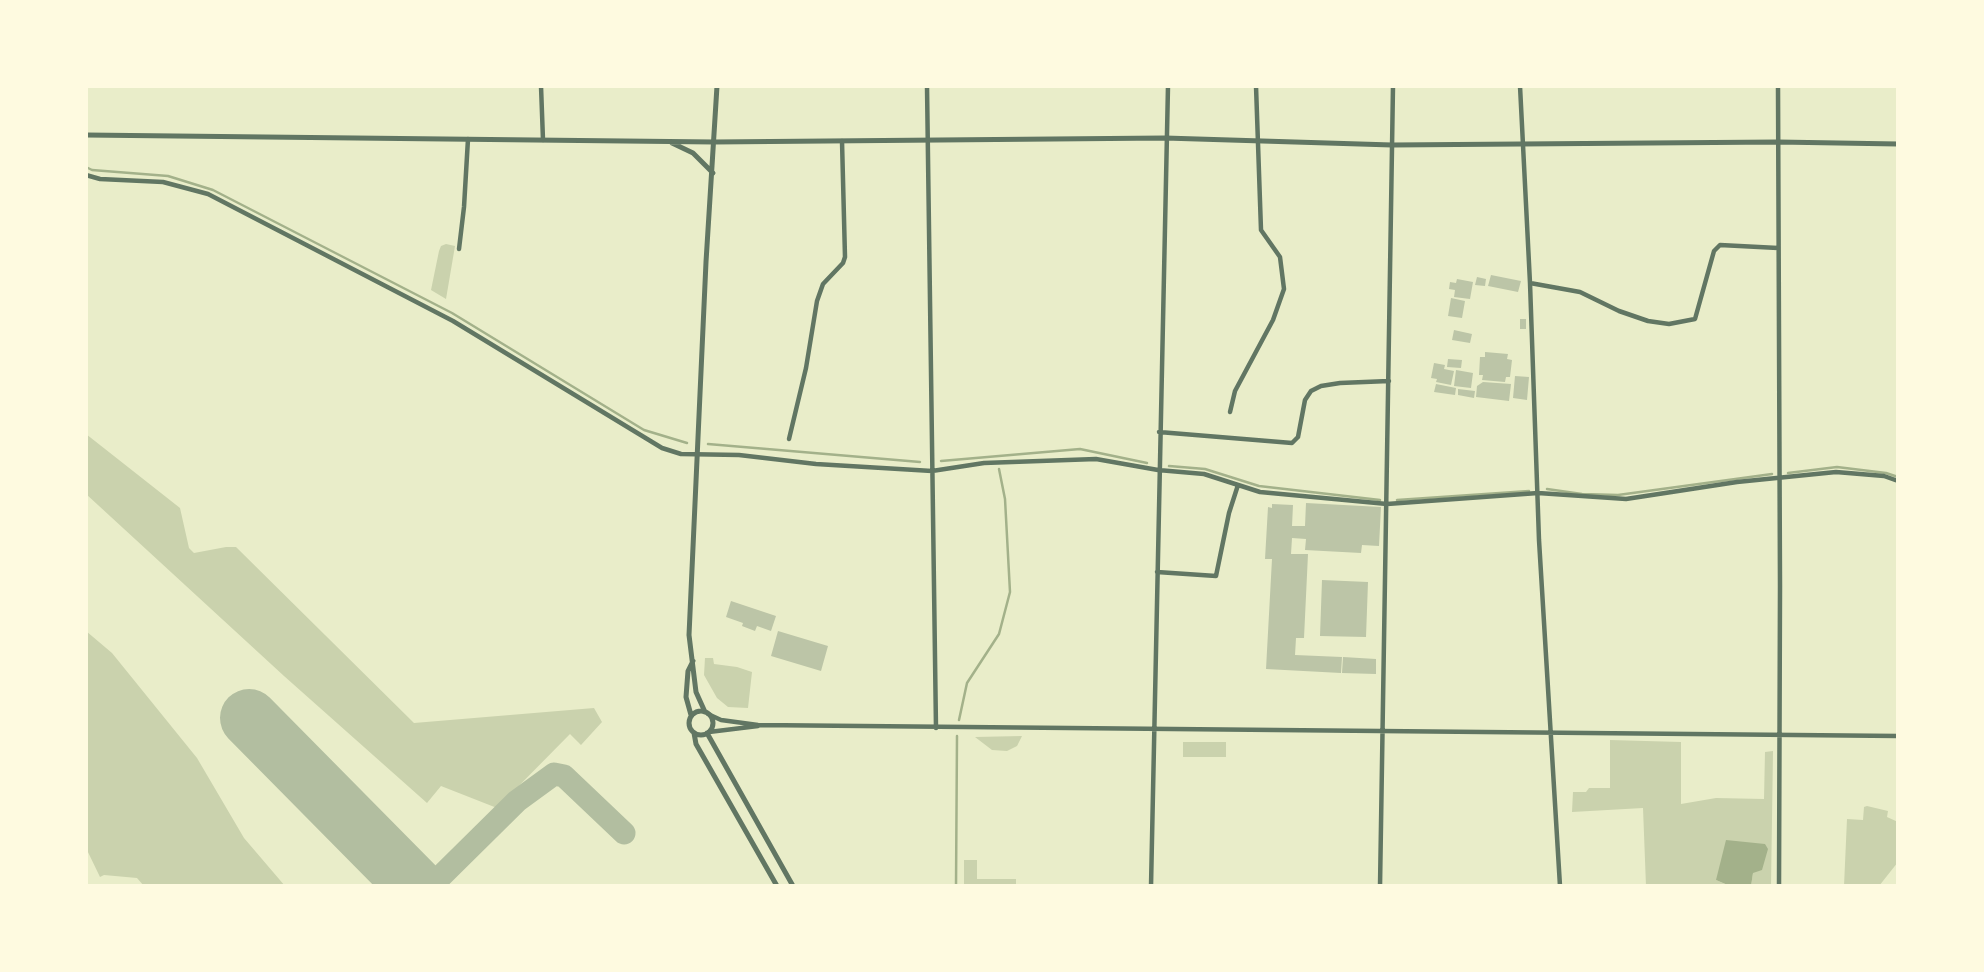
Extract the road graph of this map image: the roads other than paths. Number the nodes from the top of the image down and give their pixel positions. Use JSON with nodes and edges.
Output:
{"nodes":[{"id":1,"x":541,"y":86,"type":"edge"},
{"id":2,"x":718,"y":86,"type":"edge"},
{"id":3,"x":927,"y":86,"type":"edge"},
{"id":4,"x":1168,"y":86,"type":"edge"},
{"id":5,"x":1256,"y":86,"type":"edge"},
{"id":6,"x":1393,"y":86,"type":"edge"},
{"id":7,"x":1520,"y":86,"type":"edge"},
{"id":8,"x":1777,"y":86,"type":"edge"},
{"id":9,"x":86,"y":135,"type":"edge"},
{"id":10,"x":468,"y":138,"type":"junction"},
{"id":11,"x":1166,"y":138,"type":"junction"},
{"id":12,"x":543,"y":140,"type":"junction"},
{"id":13,"x":1256,"y":140,"type":"junction"},
{"id":14,"x":666,"y":141,"type":"junction"},
{"id":15,"x":842,"y":141,"type":"junction"},
{"id":16,"x":927,"y":141,"type":"junction"},
{"id":17,"x":714,"y":142,"type":"junction"},
{"id":18,"x":1778,"y":142,"type":"junction"},
{"id":19,"x":1523,"y":143,"type":"junction"},
{"id":20,"x":1898,"y":144,"type":"edge"},
{"id":21,"x":1392,"y":145,"type":"junction"},
{"id":22,"x":713,"y":173,"type":"junction"},
{"id":23,"x":86,"y":175,"type":"edge"},
{"id":24,"x":1778,"y":248,"type":"junction"},
{"id":25,"x":459,"y":249,"type":"dead end"},
{"id":26,"x":1530,"y":283,"type":"junction"},
{"id":27,"x":1389,"y":381,"type":"junction"},
{"id":28,"x":1230,"y":412,"type":"dead end"},
{"id":29,"x":1159,"y":432,"type":"junction"},
{"id":30,"x":789,"y":439,"type":"dead end"},
{"id":31,"x":697,"y":454,"type":"junction"},
{"id":32,"x":1158,"y":470,"type":"junction"},
{"id":33,"x":932,"y":471,"type":"junction"},
{"id":34,"x":1779,"y":476,"type":"junction"},
{"id":35,"x":1898,"y":481,"type":"edge"},
{"id":36,"x":1238,"y":485,"type":"junction"},
{"id":37,"x":1538,"y":493,"type":"junction"},
{"id":38,"x":1387,"y":504,"type":"junction"},
{"id":39,"x":1157,"y":572,"type":"junction"},
{"id":40,"x":692,"y":661,"type":"junction"},
{"id":41,"x":707,"y":713,"type":"junction"},
{"id":42,"x":691,"y":715,"type":"junction"},
{"id":43,"x":758,"y":725,"type":"junction"},
{"id":44,"x":936,"y":728,"type":"junction"},
{"id":45,"x":1152,"y":729,"type":"junction"},
{"id":46,"x":1383,"y":730,"type":"junction"},
{"id":47,"x":1552,"y":732,"type":"junction"},
{"id":48,"x":694,"y":733,"type":"junction"},
{"id":49,"x":708,"y":733,"type":"junction"},
{"id":50,"x":1780,"y":735,"type":"junction"},
{"id":51,"x":1898,"y":736,"type":"edge"},
{"id":52,"x":777,"y":886,"type":"edge"},
{"id":53,"x":793,"y":886,"type":"edge"},
{"id":54,"x":1151,"y":886,"type":"edge"},
{"id":55,"x":1380,"y":886,"type":"edge"},
{"id":56,"x":1560,"y":886,"type":"edge"},
{"id":57,"x":1779,"y":886,"type":"edge"}],
"edges":[{"from":1,"to":12,"type":"street"},
{"from":2,"to":17,"type":"street"},
{"from":3,"to":16,"type":"street"},
{"from":4,"to":11,"type":"street"},
{"from":5,"to":13,"type":"street"},
{"from":6,"to":21,"type":"street"},
{"from":7,"to":19,"type":"street"},
{"from":8,"to":18,"type":"street"},
{"from":9,"to":10,"type":"street"},
{"from":10,"to":12,"type":"street"},
{"from":10,"to":25,"type":"street"},
{"from":11,"to":13,"type":"street"},
{"from":11,"to":16,"type":"street"},
{"from":11,"to":29,"type":"street"},
{"from":12,"to":14,"type":"street"},
{"from":13,"to":21,"type":"street"},
{"from":13,"to":28,"type":"street"},
{"from":14,"to":17,"type":"street"},
{"from":14,"to":22,"type":"street"},
{"from":15,"to":16,"type":"street"},
{"from":15,"to":17,"type":"street"},
{"from":15,"to":30,"type":"street"},
{"from":16,"to":33,"type":"street"},
{"from":17,"to":22,"type":"street"},
{"from":18,"to":19,"type":"street"},
{"from":18,"to":20,"type":"street"},
{"from":18,"to":24,"type":"street"},
{"from":19,"to":21,"type":"street"},
{"from":19,"to":26,"type":"street"},
{"from":21,"to":27,"type":"street"},
{"from":22,"to":31,"type":"street"},
{"from":23,"to":31,"type":"street"},
{"from":24,"to":26,"type":"street"},
{"from":24,"to":34,"type":"street"},
{"from":26,"to":37,"type":"street"},
{"from":27,"to":29,"type":"street"},
{"from":27,"to":38,"type":"street"},
{"from":29,"to":32,"type":"street"},
{"from":31,"to":33,"type":"street"},
{"from":31,"to":40,"type":"street"},
{"from":32,"to":33,"type":"street"},
{"from":32,"to":36,"type":"street"},
{"from":32,"to":39,"type":"street"},
{"from":33,"to":44,"type":"street"},
{"from":34,"to":35,"type":"street"},
{"from":34,"to":37,"type":"street"},
{"from":34,"to":50,"type":"street"},
{"from":36,"to":38,"type":"street"},
{"from":36,"to":39,"type":"street"},
{"from":37,"to":38,"type":"street"},
{"from":37,"to":47,"type":"street"},
{"from":38,"to":46,"type":"street"},
{"from":39,"to":45,"type":"street"},
{"from":40,"to":41,"type":"street"},
{"from":40,"to":42,"type":"street"},
{"from":41,"to":42,"type":"street"},
{"from":41,"to":43,"type":"street"},
{"from":41,"to":49,"type":"street"},
{"from":42,"to":48,"type":"street"},
{"from":43,"to":44,"type":"street"},
{"from":43,"to":49,"type":"street"},
{"from":44,"to":45,"type":"street"},
{"from":45,"to":46,"type":"street"},
{"from":45,"to":54,"type":"street"},
{"from":46,"to":47,"type":"street"},
{"from":46,"to":55,"type":"street"},
{"from":47,"to":50,"type":"street"},
{"from":47,"to":56,"type":"street"},
{"from":48,"to":49,"type":"street"},
{"from":48,"to":52,"type":"street"},
{"from":49,"to":53,"type":"street"},
{"from":50,"to":51,"type":"street"},
{"from":50,"to":57,"type":"street"}]}
